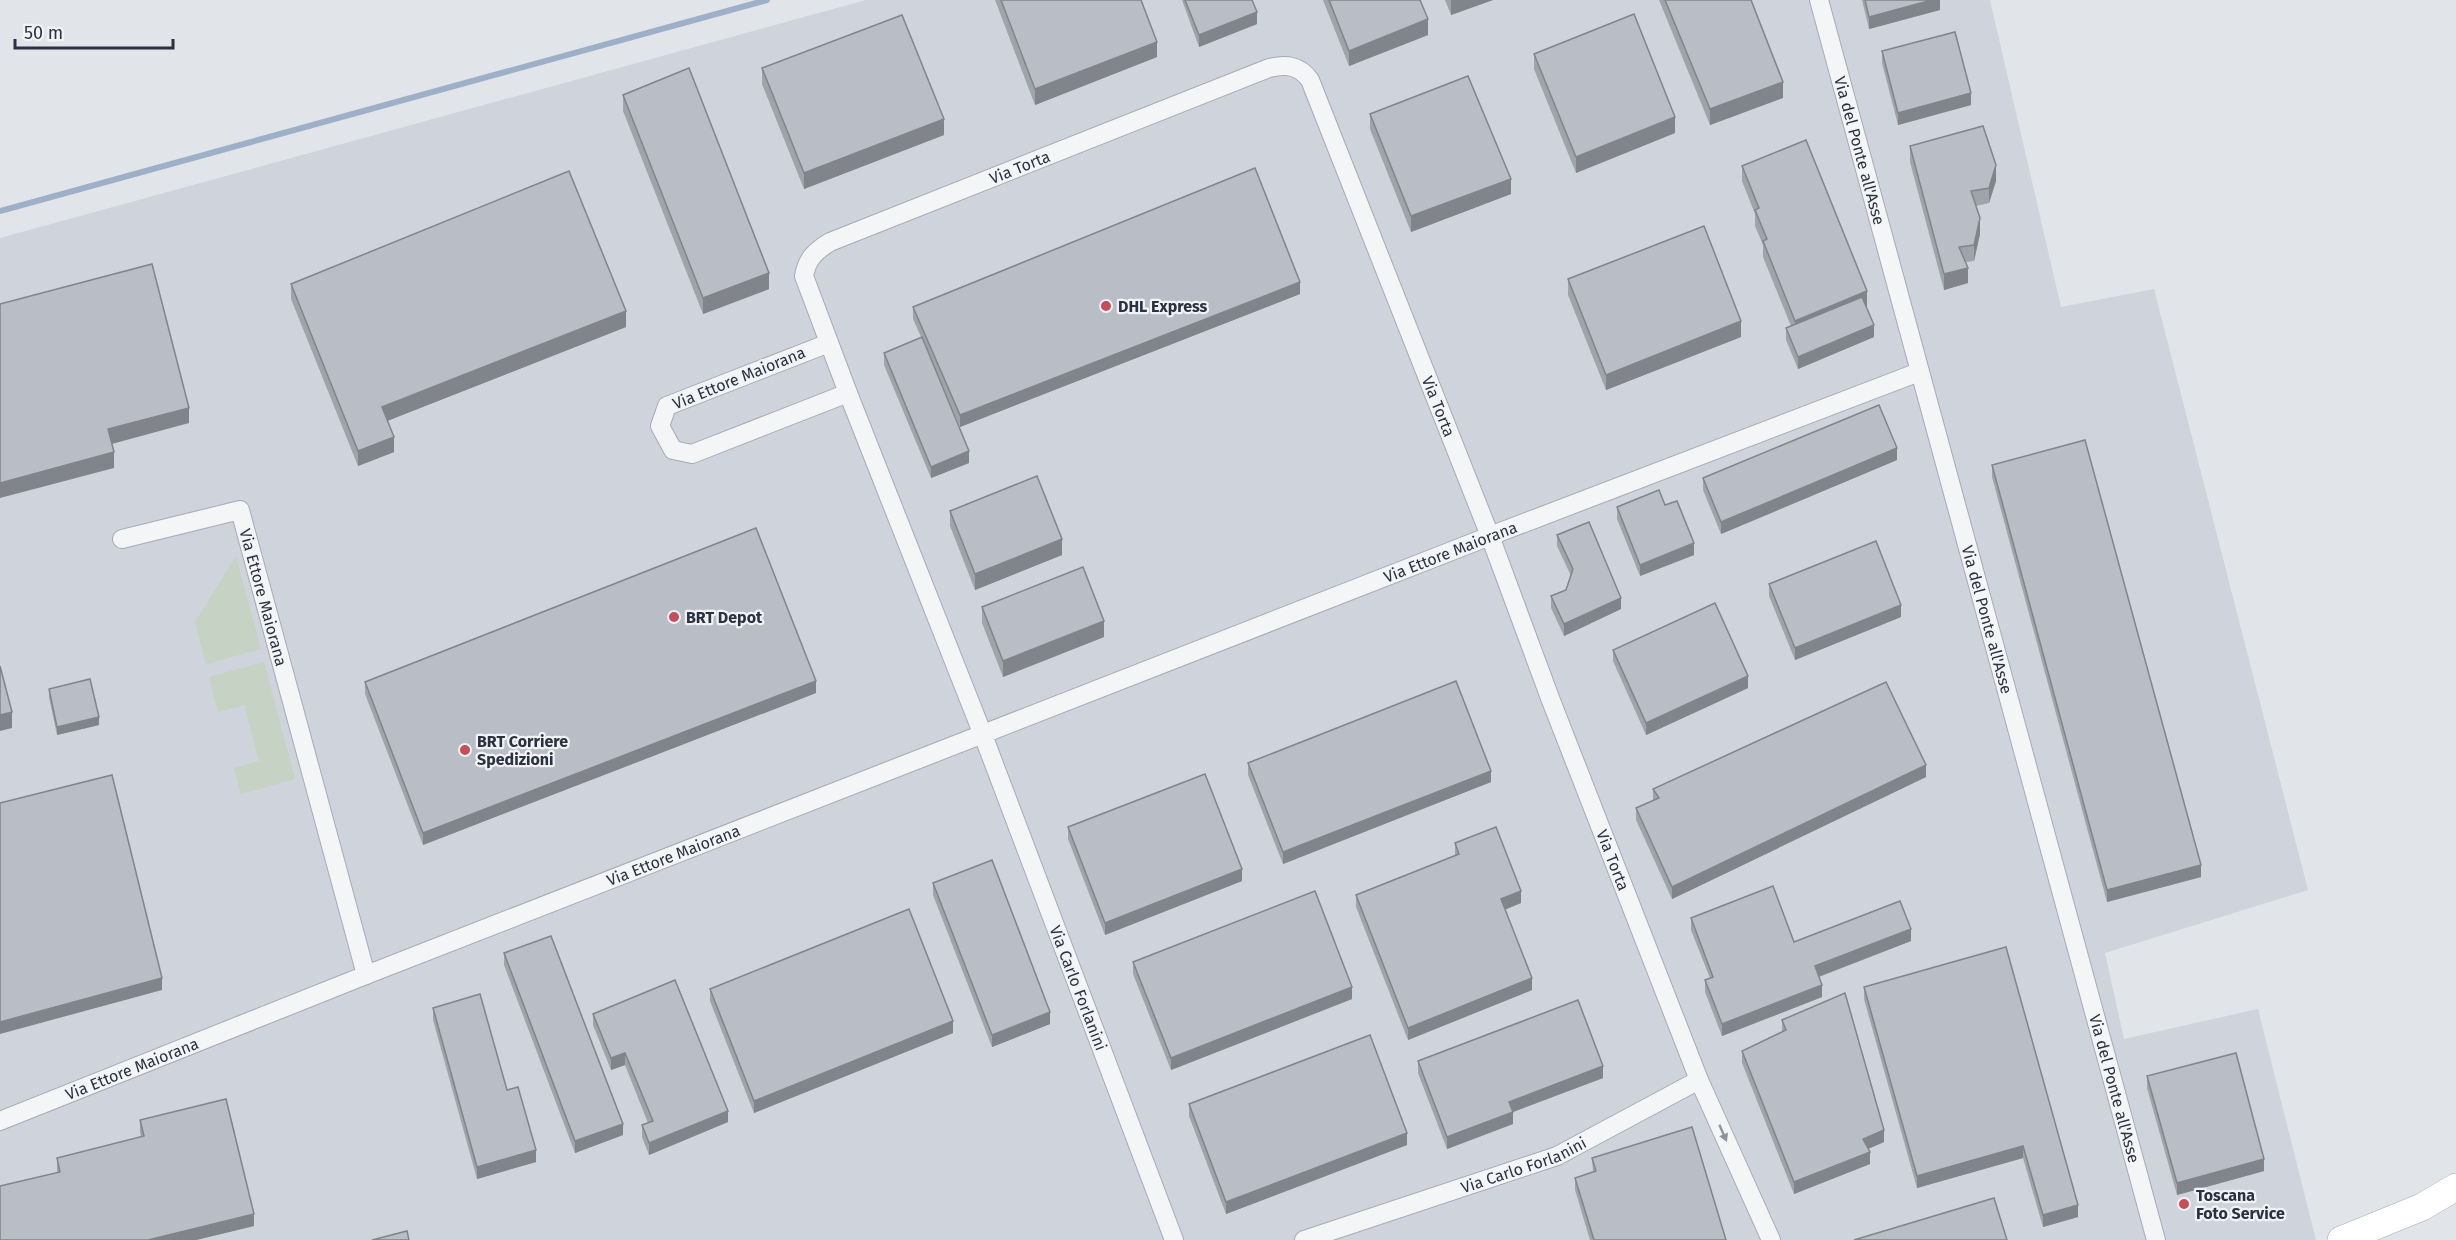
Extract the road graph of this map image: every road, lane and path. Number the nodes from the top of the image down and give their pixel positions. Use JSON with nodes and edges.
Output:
{"nodes":[{"id":1,"x":1819,"y":0,"type":"edge"},
{"id":2,"x":829,"y":343,"type":"junction"},
{"id":3,"x":1919,"y":372,"type":"junction"},
{"id":4,"x":848,"y":393,"type":"junction"},
{"id":5,"x":1490,"y":536,"type":"junction"},
{"id":6,"x":122,"y":539,"type":"dead end"},
{"id":7,"x":983,"y":735,"type":"junction"},
{"id":8,"x":366,"y":975,"type":"junction"},
{"id":9,"x":1699,"y":1080,"type":"junction"},
{"id":10,"x":0,"y":1121,"type":"edge"},
{"id":11,"x":2456,"y":1187,"type":"edge"},
{"id":12,"x":1174,"y":1240,"type":"edge"},
{"id":13,"x":1304,"y":1240,"type":"edge"},
{"id":14,"x":1771,"y":1240,"type":"edge"},
{"id":15,"x":2156,"y":1240,"type":"edge"},
{"id":16,"x":2341,"y":1240,"type":"edge"}],
"edges":[{"from":1,"to":3,"type":"street","name":"Via del Ponte all'Asse"},
{"from":2,"to":4,"type":"street"},
{"from":2,"to":4,"type":"street","name":"Via Ettore Maiorana"},
{"from":2,"to":5,"type":"street","name":"Via Torta"},
{"from":3,"to":5,"type":"street","name":"Via Ettore Maiorana"},
{"from":3,"to":15,"type":"street","name":"Via del Ponte all'Asse"},
{"from":4,"to":7,"type":"street"},
{"from":5,"to":7,"type":"street","name":"Via Ettore Maiorana"},
{"from":5,"to":9,"type":"street","name":"Via Torta"},
{"from":6,"to":8,"type":"street","name":"Via Ettore Maiorana"},
{"from":7,"to":8,"type":"street","name":"Via Ettore Maiorana"},
{"from":7,"to":12,"type":"street","name":"Via Carlo Forlanini"},
{"from":8,"to":10,"type":"street","name":"Via Ettore Maiorana"},
{"from":9,"to":13,"type":"street","name":"Via Carlo Forlanini"},
{"from":9,"to":14,"type":"street","name":"Via Torta","one_way":true},
{"from":11,"to":16,"type":"main road"}]}
